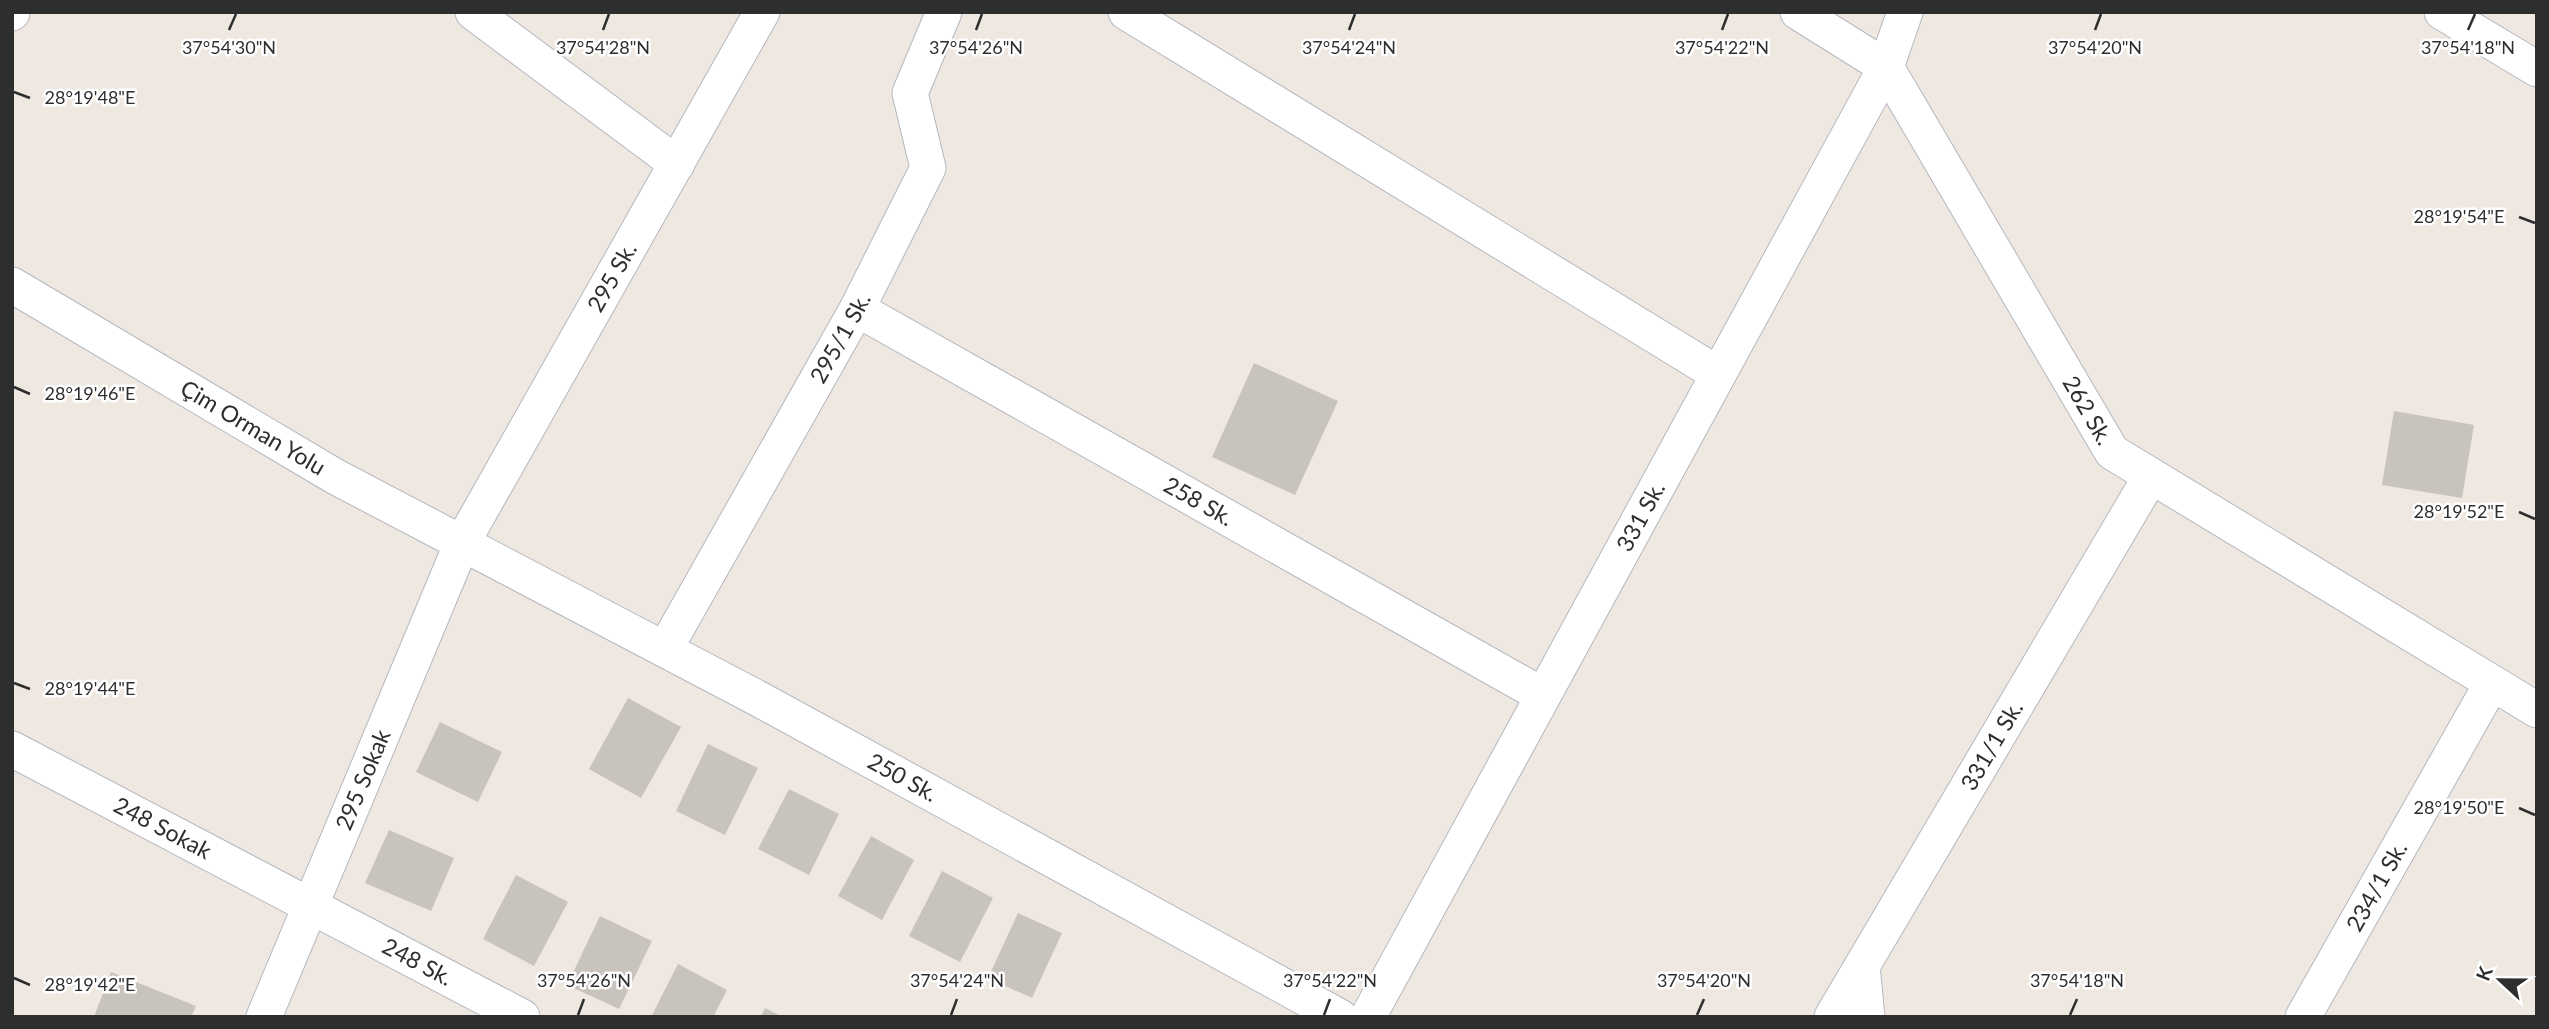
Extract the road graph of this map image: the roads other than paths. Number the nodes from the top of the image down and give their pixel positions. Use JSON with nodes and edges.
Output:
{"nodes":[{"id":1,"x":473,"y":12,"type":"edge"},
{"id":2,"x":762,"y":12,"type":"edge"},
{"id":3,"x":944,"y":12,"type":"edge"},
{"id":4,"x":1126,"y":12,"type":"edge"},
{"id":5,"x":1798,"y":12,"type":"edge"},
{"id":6,"x":1905,"y":12,"type":"edge"},
{"id":7,"x":2442,"y":12,"type":"edge"},
{"id":8,"x":1886,"y":67,"type":"junction"},
{"id":9,"x":2537,"y":69,"type":"edge"},
{"id":10,"x":677,"y":164,"type":"junction"},
{"id":11,"x":12,"y":285,"type":"edge"},
{"id":12,"x":857,"y":309,"type":"junction"},
{"id":13,"x":1718,"y":374,"type":"junction"},
{"id":14,"x":2151,"y":476,"type":"junction"},
{"id":15,"x":462,"y":543,"type":"junction"},
{"id":16,"x":664,"y":649,"type":"junction"},
{"id":17,"x":2492,"y":683,"type":"junction"},
{"id":18,"x":1542,"y":695,"type":"junction"},
{"id":19,"x":2537,"y":710,"type":"edge"},
{"id":20,"x":12,"y":749,"type":"edge"},
{"id":21,"x":314,"y":904,"type":"junction"},
{"id":22,"x":1862,"y":965,"type":"junction"},
{"id":23,"x":264,"y":1017,"type":"edge"},
{"id":24,"x":522,"y":1017,"type":"edge"},
{"id":25,"x":1340,"y":1017,"type":"edge"},
{"id":26,"x":1368,"y":1017,"type":"edge"},
{"id":27,"x":1832,"y":1017,"type":"edge"},
{"id":28,"x":1867,"y":1017,"type":"edge"},
{"id":29,"x":2303,"y":1017,"type":"edge"}],
"edges":[{"from":1,"to":10,"type":"street"},
{"from":2,"to":10,"type":"street","name":"295 Sk."},
{"from":3,"to":12,"type":"street","name":"295/1 Sk."},
{"from":4,"to":13,"type":"street"},
{"from":5,"to":8,"type":"street","name":"262 Sk."},
{"from":6,"to":8,"type":"street","name":"331 Sk."},
{"from":7,"to":9,"type":"street"},
{"from":8,"to":13,"type":"street","name":"331 Sk."},
{"from":8,"to":14,"type":"street","name":"262 Sk."},
{"from":10,"to":15,"type":"street","name":"295 Sk."},
{"from":11,"to":15,"type":"street","name":"Çim Orman Yolu"},
{"from":12,"to":16,"type":"street","name":"295/1 Sk."},
{"from":12,"to":18,"type":"street","name":"258 Sk."},
{"from":13,"to":18,"type":"street","name":"331 Sk."},
{"from":14,"to":17,"type":"street","name":"262 Sk."},
{"from":14,"to":22,"type":"street","name":"331/1 Sk."},
{"from":15,"to":16,"type":"street","name":"250 Sk."},
{"from":15,"to":21,"type":"street","name":"295 Sokak"},
{"from":16,"to":25,"type":"street","name":"250 Sk."},
{"from":17,"to":19,"type":"street","name":"262 Sk."},
{"from":17,"to":29,"type":"street","name":"234/1 Sk."},
{"from":18,"to":26,"type":"street","name":"331 Sk."},
{"from":20,"to":21,"type":"street","name":"248 Sokak"},
{"from":21,"to":23,"type":"street","name":"295 Sokak"},
{"from":21,"to":24,"type":"street","name":"248 Sk."},
{"from":22,"to":27,"type":"street","name":"331/1 Sk."},
{"from":22,"to":28,"type":"street"}]}
